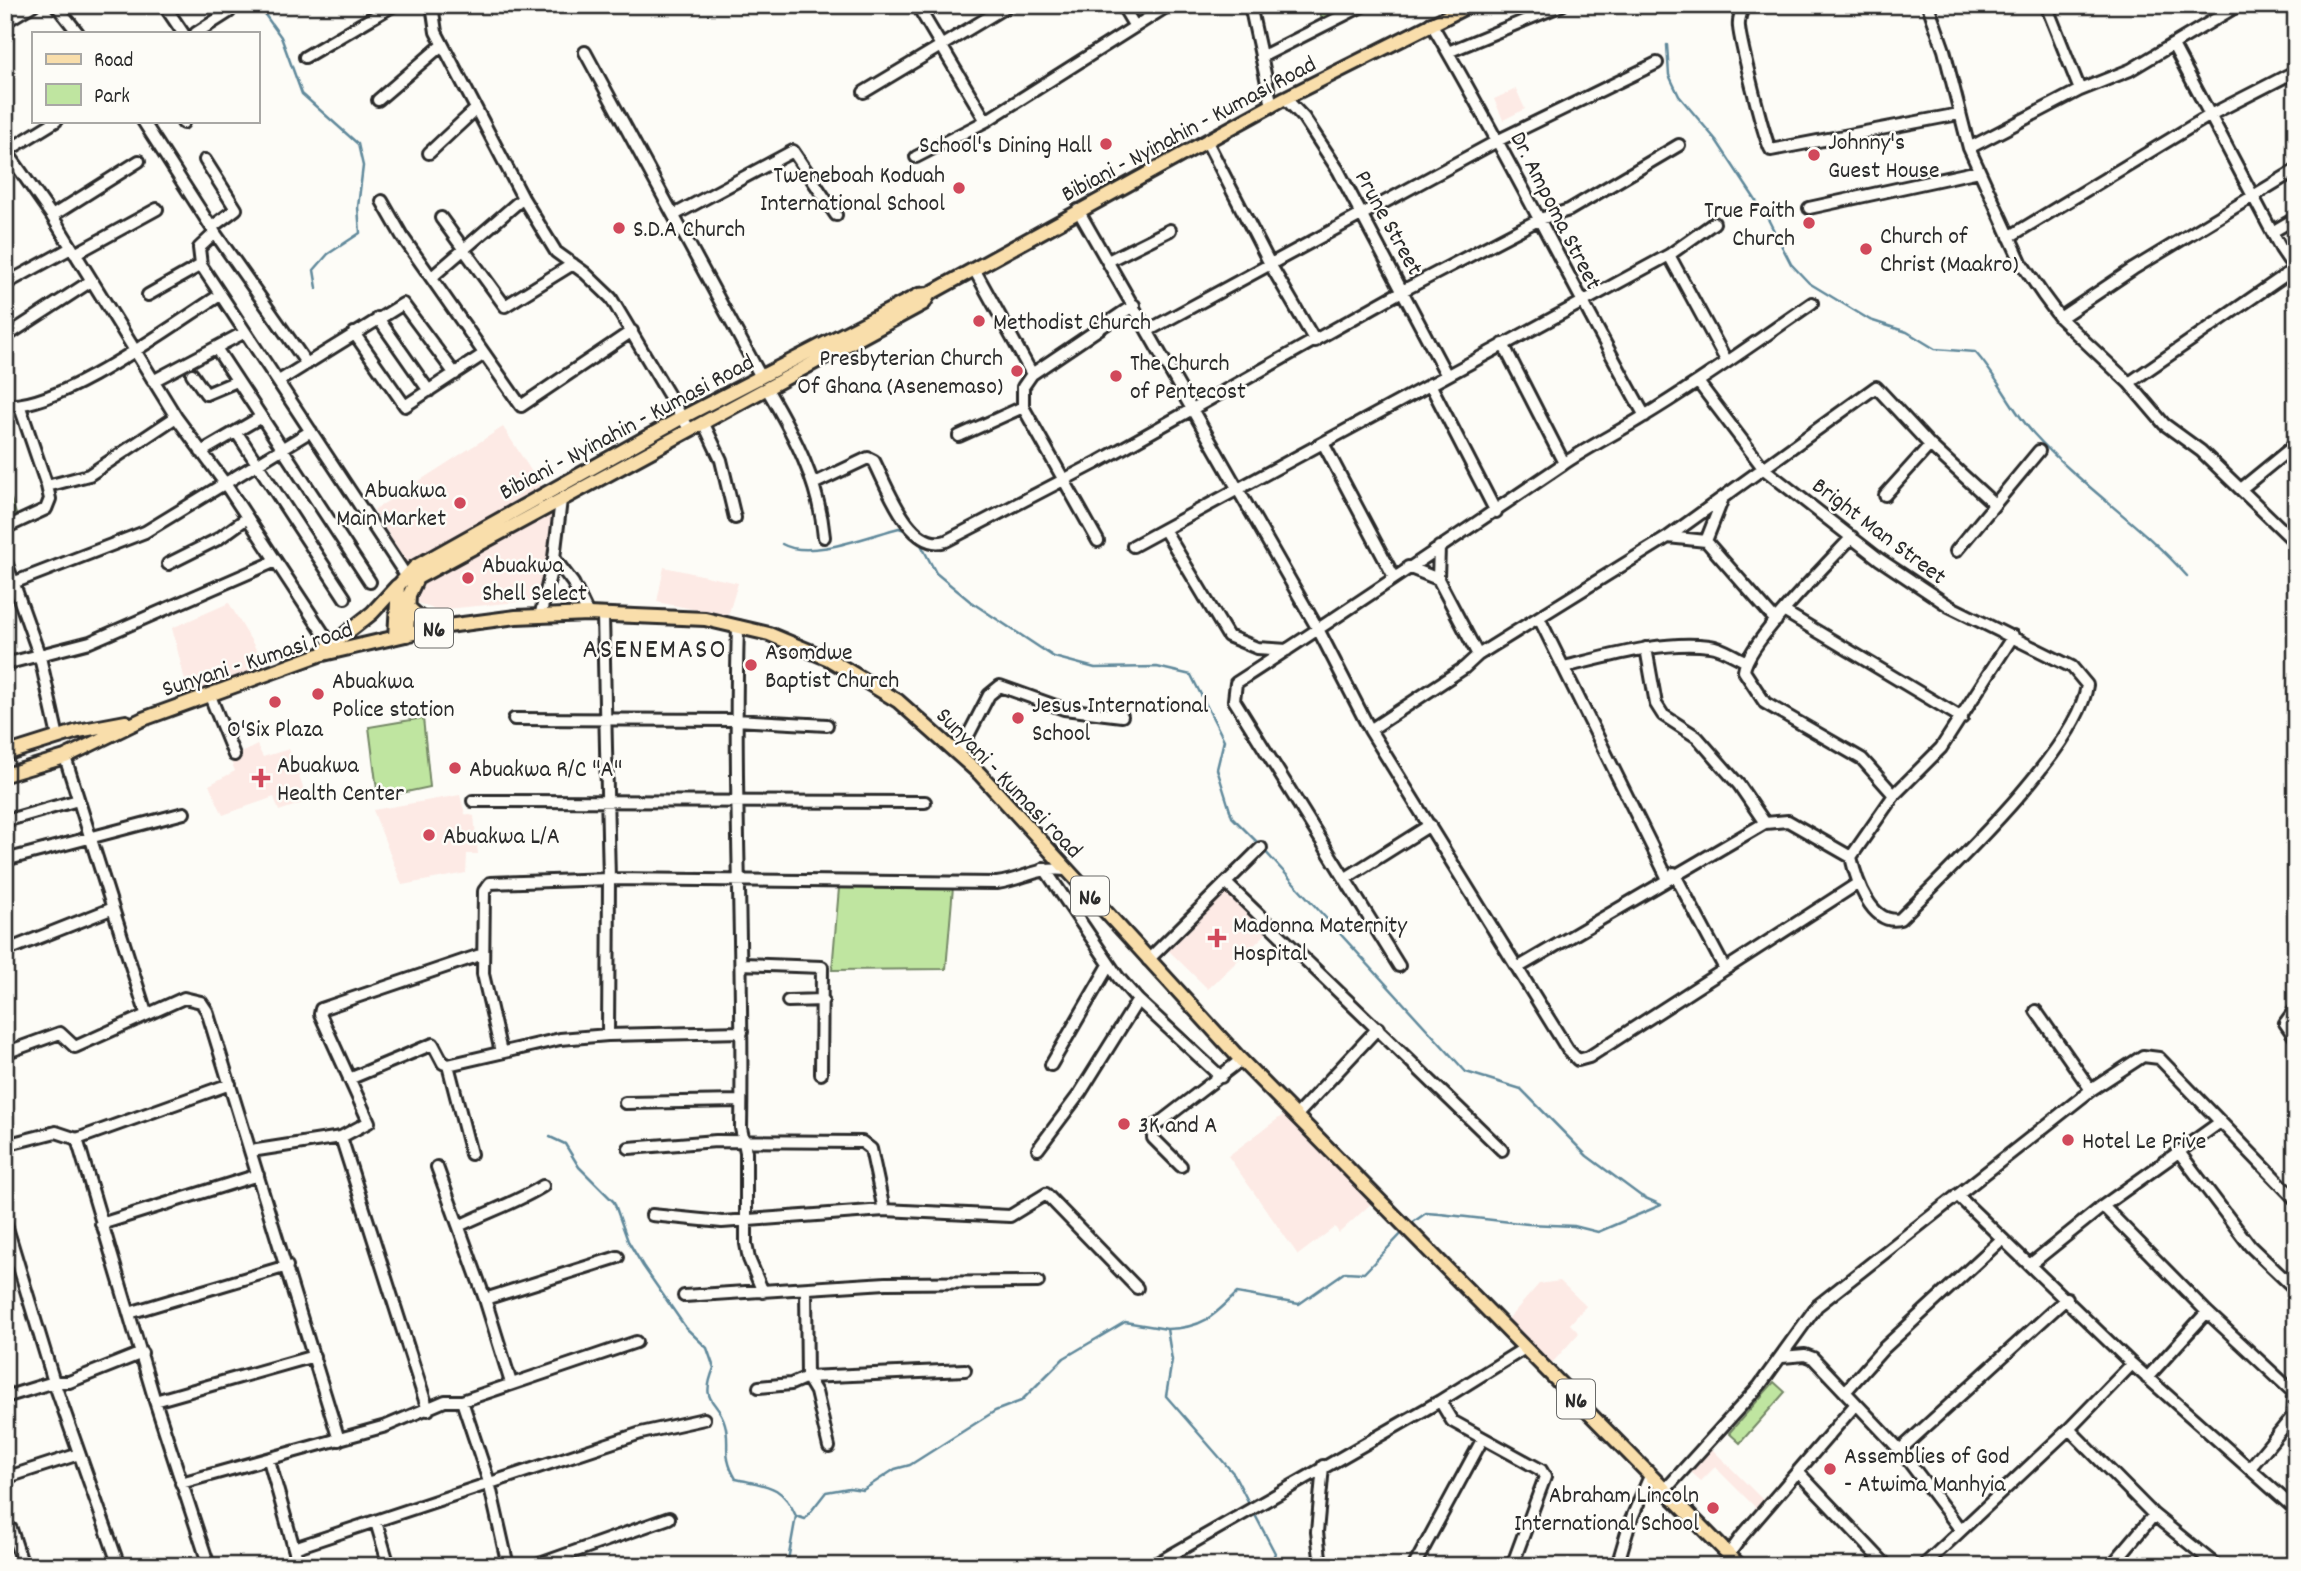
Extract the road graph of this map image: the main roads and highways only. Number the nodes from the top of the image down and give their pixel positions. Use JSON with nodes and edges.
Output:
{"nodes":[{"id":1,"x":1470,"y":5,"type":"edge"},
{"id":2,"x":764,"y":383,"type":"junction"},
{"id":3,"x":397,"y":586,"type":"junction"},
{"id":4,"x":408,"y":607,"type":"junction"},
{"id":5,"x":432,"y":629,"type":"junction"},
{"id":6,"x":401,"y":636,"type":"junction"},
{"id":7,"x":319,"y":655,"type":"junction"},
{"id":8,"x":143,"y":719,"type":"junction"},
{"id":9,"x":5,"y":754,"type":"edge"},
{"id":10,"x":5,"y":775,"type":"edge"},
{"id":11,"x":1727,"y":1560,"type":"edge"},
{"id":12,"x":1740,"y":1566,"type":"edge"}],
"edges":[{"from":1,"to":2,"type":"main road","name":"Bibiani - Nyinahin - Kumasi Road"},
{"from":2,"to":3,"type":"main road","name":"Bibiani - Nyinahin - Kumasi Road"},
{"from":2,"to":4,"type":"main road","name":"Bibiani - Nyinahin - Kumasi Road"},
{"from":3,"to":6,"type":"main road"},
{"from":3,"to":7,"type":"main road","name":"Bibiani - Nyinahin - Kumasi Road"},
{"from":4,"to":5,"type":"main road"},
{"from":4,"to":6,"type":"main road","name":"Bibiani - Nyinahin - Kumasi Road"},
{"from":5,"to":6,"type":"main road","name":"Sunyani - Kumasi road","number":"N6"},
{"from":5,"to":11,"type":"main road","name":"Sunyani - Kumasi road","number":"N6"},
{"from":6,"to":7,"type":"main road","name":"Sunyani - Kumasi road","number":"N6"},
{"from":7,"to":8,"type":"main road","name":"Sunyani - Kumasi road","number":"N6"},
{"from":8,"to":9,"type":"main road","number":"N6"},
{"from":8,"to":10,"type":"main road","number":"N6"},
{"from":11,"to":12,"type":"main road","number":"N6"}]}
